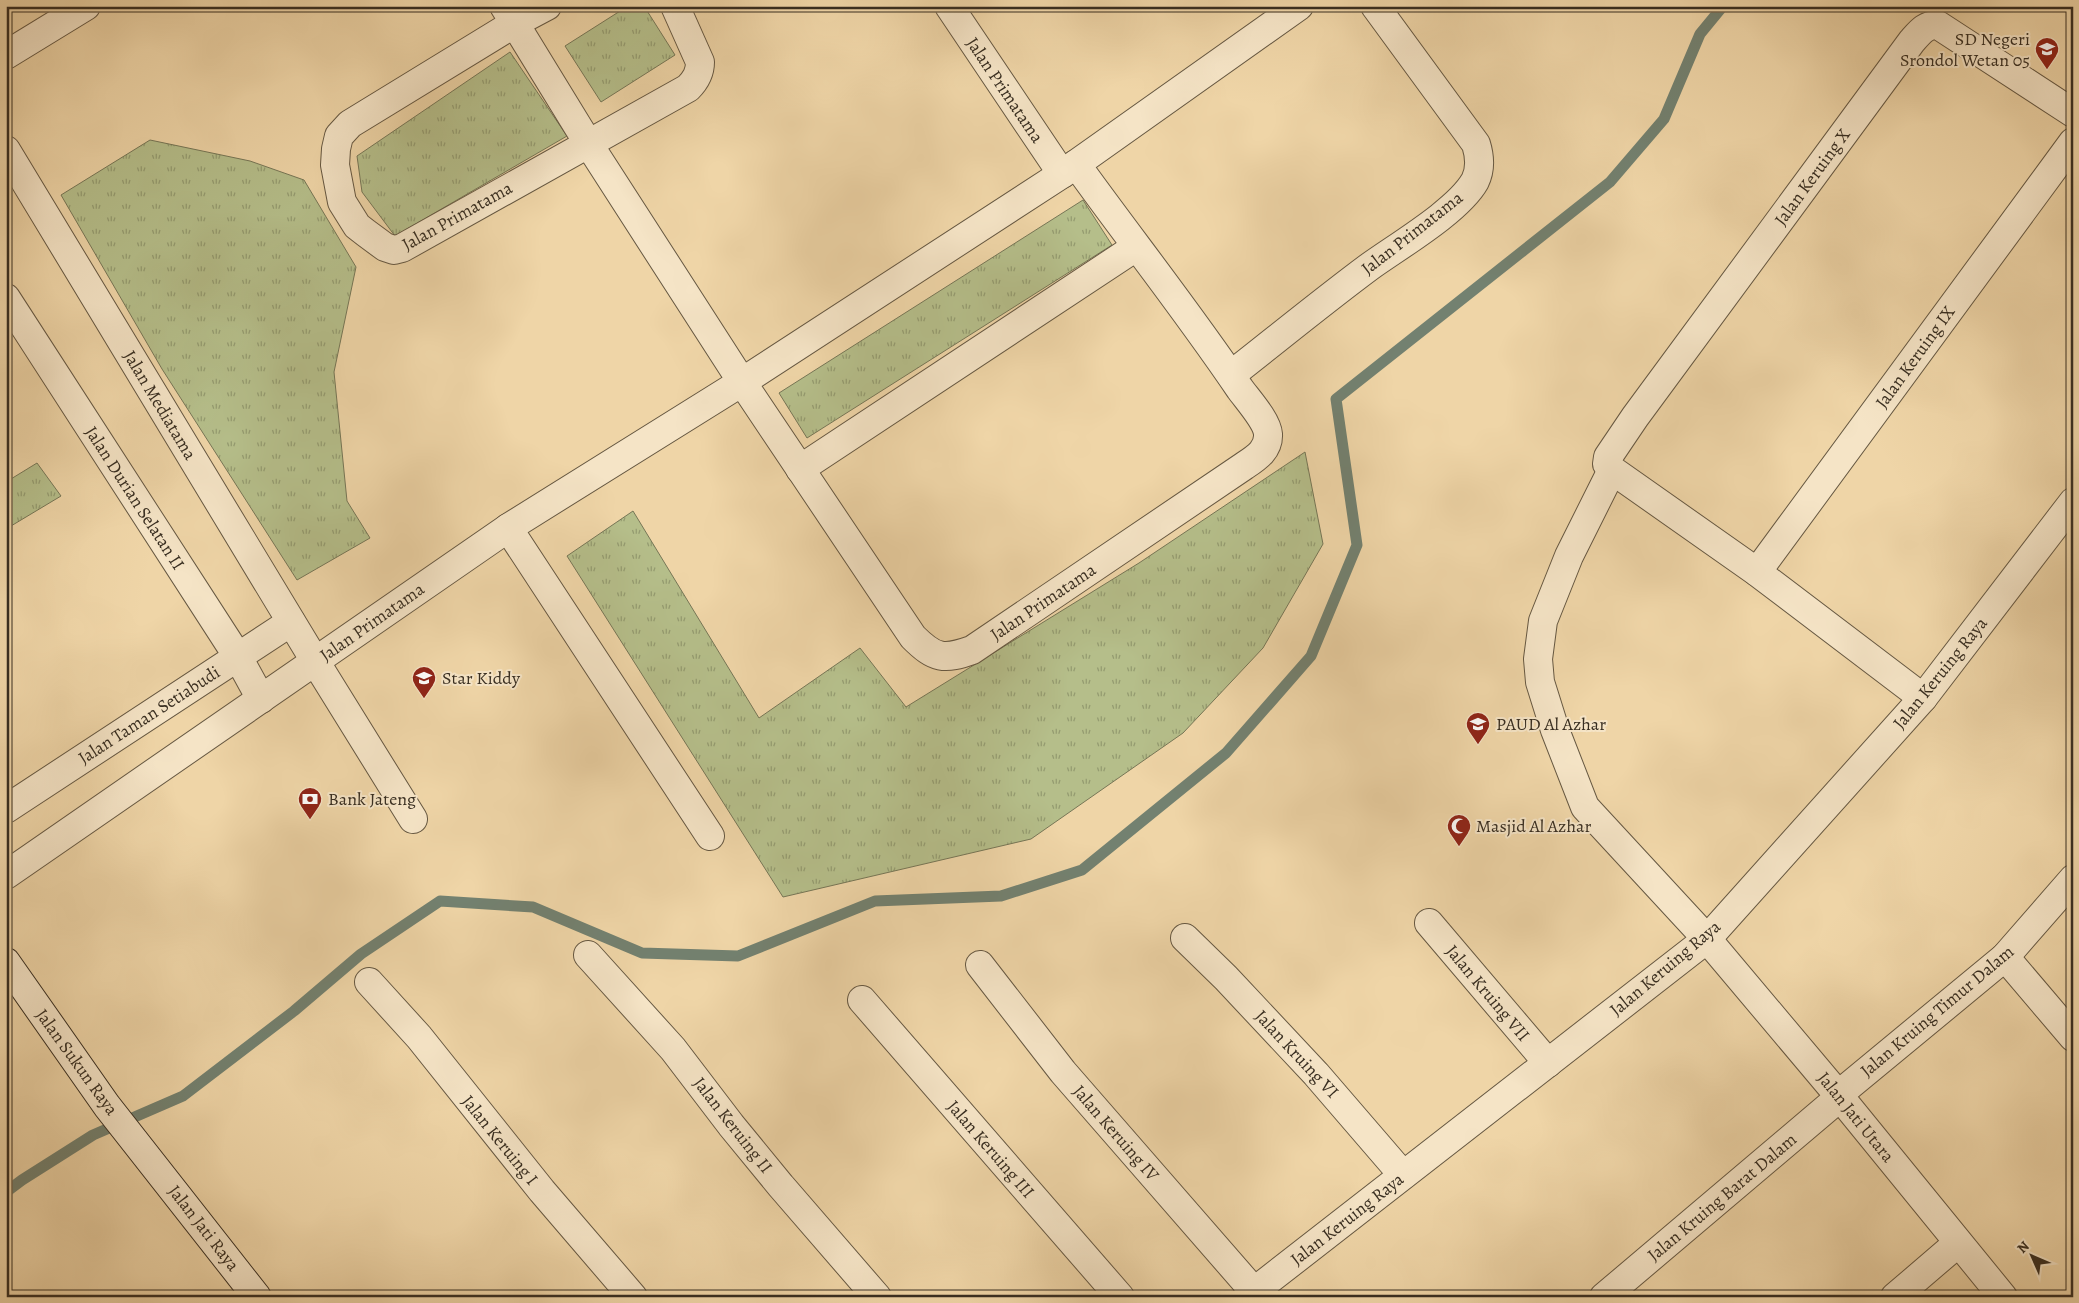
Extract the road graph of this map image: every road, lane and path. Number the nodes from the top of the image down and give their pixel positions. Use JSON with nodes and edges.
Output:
{"nodes":[{"id":1,"x":86,"y":6,"type":"edge"},
{"id":2,"x":547,"y":6,"type":"edge"},
{"id":3,"x":675,"y":6,"type":"edge"},
{"id":4,"x":949,"y":6,"type":"edge"},
{"id":5,"x":1299,"y":6,"type":"edge"},
{"id":6,"x":1375,"y":6,"type":"edge"},
{"id":7,"x":509,"y":15,"type":"edge"},
{"id":8,"x":6,"y":55,"type":"edge"},
{"id":9,"x":2073,"y":113,"type":"edge"},
{"id":10,"x":2073,"y":142,"type":"edge"},
{"id":11,"x":588,"y":143,"type":"junction"},
{"id":12,"x":6,"y":150,"type":"edge"},
{"id":13,"x":1068,"y":169,"type":"junction"},
{"id":14,"x":1136,"y":248,"type":"junction"},
{"id":15,"x":6,"y":298,"type":"edge"},
{"id":16,"x":1231,"y":375,"type":"junction"},
{"id":17,"x":742,"y":382,"type":"junction"},
{"id":18,"x":800,"y":469,"type":"junction"},
{"id":19,"x":1612,"y":470,"type":"junction"},
{"id":20,"x":2073,"y":502,"type":"edge"},
{"id":21,"x":508,"y":528,"type":"junction"},
{"id":22,"x":1757,"y":572,"type":"junction"},
{"id":23,"x":291,"y":622,"type":"junction"},
{"id":24,"x":238,"y":657,"type":"junction"},
{"id":25,"x":315,"y":660,"type":"junction"},
{"id":26,"x":1923,"y":698,"type":"junction"},
{"id":27,"x":261,"y":699,"type":"junction"},
{"id":28,"x":6,"y":809,"type":"edge"},
{"id":29,"x":413,"y":819,"type":"dead end"},
{"id":30,"x":710,"y":836,"type":"dead end"},
{"id":31,"x":6,"y":875,"type":"edge"},
{"id":32,"x":2073,"y":879,"type":"edge"},
{"id":33,"x":1429,"y":923,"type":"dead end"},
{"id":34,"x":1185,"y":938,"type":"dead end"},
{"id":35,"x":1706,"y":939,"type":"junction"},
{"id":36,"x":588,"y":955,"type":"dead end"},
{"id":37,"x":2005,"y":957,"type":"junction"},
{"id":38,"x":6,"y":962,"type":"edge"},
{"id":39,"x":980,"y":965,"type":"dead end"},
{"id":40,"x":369,"y":982,"type":"dead end"},
{"id":41,"x":862,"y":1000,"type":"dead end"},
{"id":42,"x":2073,"y":1037,"type":"edge"},
{"id":43,"x":1548,"y":1063,"type":"junction"},
{"id":44,"x":1839,"y":1096,"type":"junction"},
{"id":45,"x":150,"y":1160,"type":"joint"},
{"id":46,"x":1403,"y":1175,"type":"junction"},
{"id":47,"x":1958,"y":1243,"type":"junction"},
{"id":48,"x":1253,"y":1295,"type":"edge"},
{"id":49,"x":257,"y":1297,"type":"edge"},
{"id":50,"x":633,"y":1297,"type":"edge"},
{"id":51,"x":877,"y":1297,"type":"edge"},
{"id":52,"x":1120,"y":1297,"type":"edge"},
{"id":53,"x":1604,"y":1297,"type":"edge"},
{"id":54,"x":1895,"y":1297,"type":"edge"},
{"id":55,"x":2003,"y":1297,"type":"edge"}],
"edges":[{"from":1,"to":8,"type":"street"},
{"from":2,"to":7,"type":"street","name":"Jalan Primatama"},
{"from":3,"to":11,"type":"street","name":"Jalan Primatama"},
{"from":4,"to":13,"type":"street","name":"Jalan Primatama"},
{"from":5,"to":13,"type":"street","name":"Jalan Primatama"},
{"from":6,"to":16,"type":"street","name":"Jalan Primatama"},
{"from":7,"to":11,"type":"street","name":"Jalan Primatama"},
{"from":7,"to":11,"type":"street","name":"Jalan Primatama"},
{"from":9,"to":19,"type":"street","name":"Jalan Keruing X"},
{"from":10,"to":22,"type":"street","name":"Jalan Keruing IX"},
{"from":11,"to":17,"type":"street","name":"Jalan Primatama"},
{"from":12,"to":23,"type":"street","name":"Jalan Mediatama"},
{"from":13,"to":14,"type":"street","name":"Jalan Primatama"},
{"from":13,"to":17,"type":"street","name":"Jalan Primatama"},
{"from":14,"to":16,"type":"street","name":"Jalan Primatama"},
{"from":14,"to":18,"type":"street"},
{"from":15,"to":24,"type":"street","name":"Jalan Durian Selatan II"},
{"from":16,"to":18,"type":"street","name":"Jalan Primatama"},
{"from":17,"to":18,"type":"street","name":"Jalan Primatama"},
{"from":17,"to":21,"type":"street","name":"Jalan Primatama"},
{"from":19,"to":22,"type":"street"},
{"from":19,"to":35,"type":"street","name":"Jalan Jati Utara"},
{"from":20,"to":26,"type":"street","name":"Jalan Keruing Raya"},
{"from":21,"to":25,"type":"street","name":"Jalan Primatama"},
{"from":21,"to":30,"type":"street"},
{"from":22,"to":26,"type":"street"},
{"from":23,"to":24,"type":"street","name":"Jalan Taman Setiabudi"},
{"from":23,"to":25,"type":"street","name":"Jalan Mediatama"},
{"from":24,"to":27,"type":"street","name":"Jalan Durian Selatan II"},
{"from":24,"to":28,"type":"street","name":"Jalan Taman Setiabudi"},
{"from":25,"to":27,"type":"street"},
{"from":25,"to":29,"type":"street","name":"Jalan Primatama"},
{"from":26,"to":35,"type":"street","name":"Jalan Keruing Raya"},
{"from":27,"to":31,"type":"street"},
{"from":32,"to":37,"type":"street","name":"Jalan Kruing Timur Dalam"},
{"from":33,"to":43,"type":"street","name":"Jalan Kruing VII"},
{"from":34,"to":46,"type":"street","name":"Jalan Kruing VI"},
{"from":35,"to":43,"type":"street","name":"Jalan Keruing Raya"},
{"from":35,"to":44,"type":"street","name":"Jalan Jati Utara"},
{"from":36,"to":51,"type":"street","name":"Jalan Keruing II"},
{"from":37,"to":42,"type":"street"},
{"from":37,"to":44,"type":"street","name":"Jalan Kruing Timur Dalam"},
{"from":38,"to":45,"type":"street","name":"Jalan Sukun Raya"},
{"from":39,"to":48,"type":"street","name":"Jalan Keruing IV"},
{"from":40,"to":50,"type":"street","name":"Jalan Keruing I"},
{"from":41,"to":52,"type":"street","name":"Jalan Keruing III"},
{"from":43,"to":46,"type":"street","name":"Jalan Keruing Raya"},
{"from":44,"to":47,"type":"street","name":"Jalan Jati Utara"},
{"from":44,"to":53,"type":"street","name":"Jalan Kruing Barat Dalam"},
{"from":45,"to":49,"type":"street","name":"Jalan Jati Raya"},
{"from":46,"to":48,"type":"street","name":"Jalan Keruing Raya"},
{"from":47,"to":54,"type":"street"},
{"from":47,"to":55,"type":"street","name":"Jalan Jati Utara"}]}
